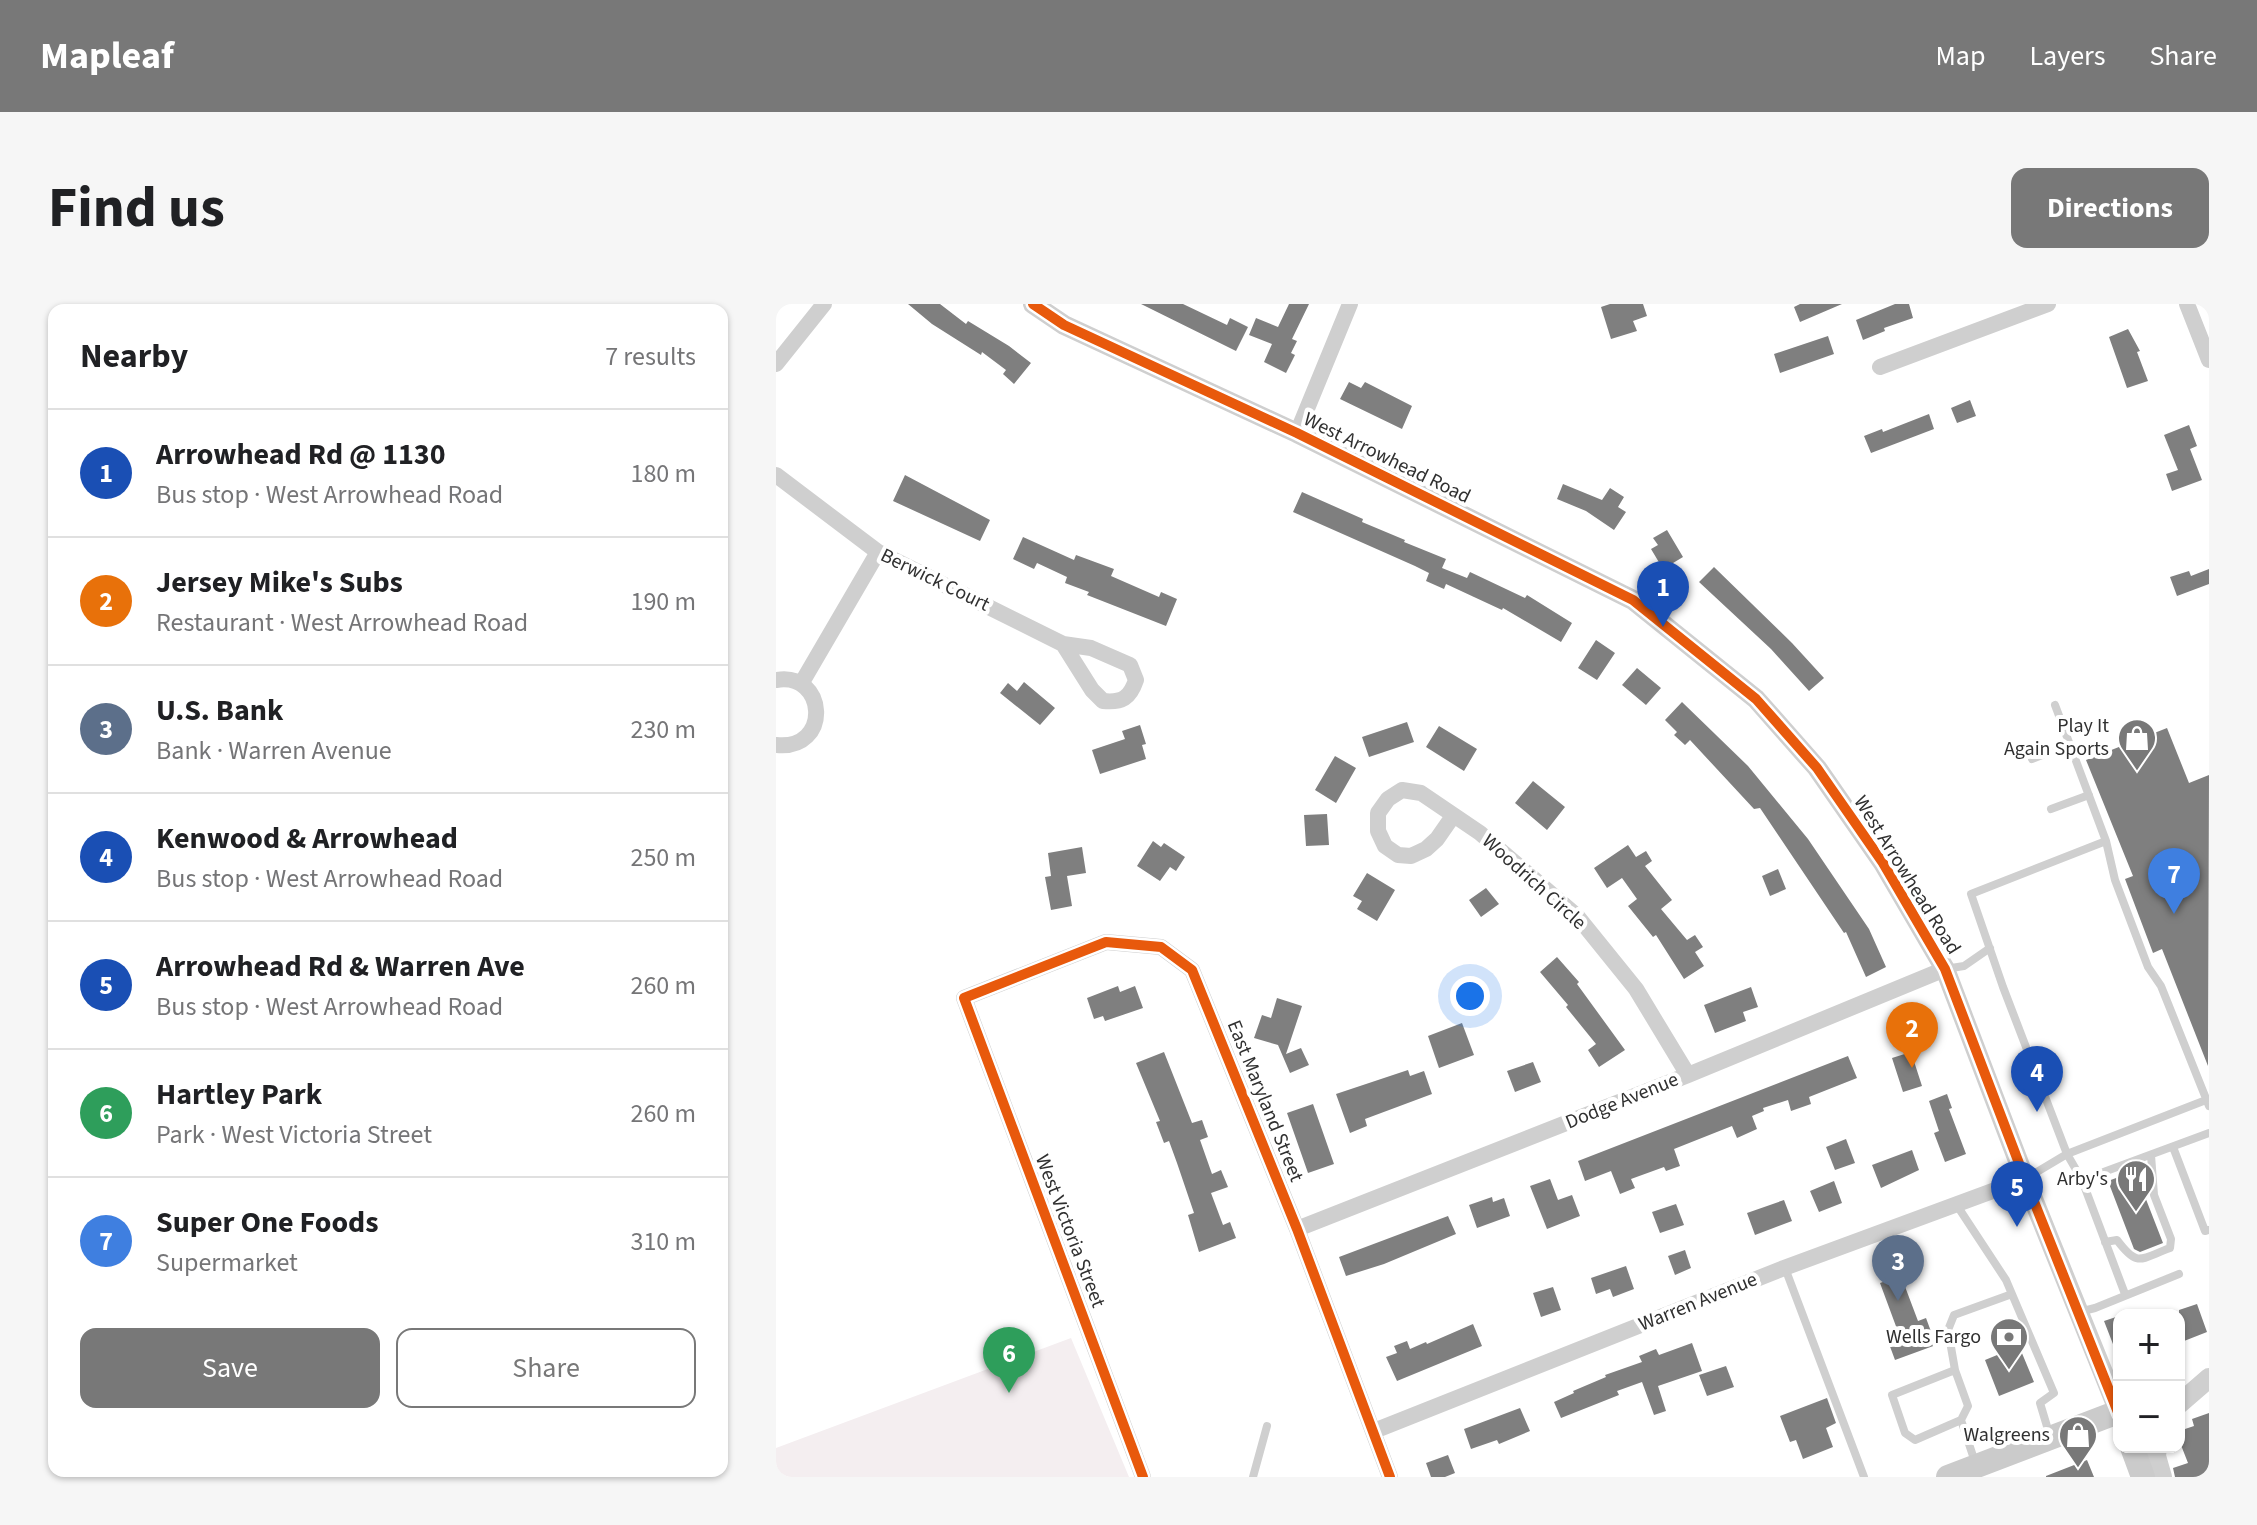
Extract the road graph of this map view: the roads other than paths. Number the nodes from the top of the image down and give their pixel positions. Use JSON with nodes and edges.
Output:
{"nodes":[{"id":1,"x":824,"y":304,"type":"edge"},
{"id":2,"x":1033,"y":304,"type":"edge"},
{"id":3,"x":1350,"y":304,"type":"edge"},
{"id":4,"x":2048,"y":304,"type":"edge"},
{"id":5,"x":2187,"y":304,"type":"edge"},
{"id":6,"x":2209,"y":360,"type":"edge"},
{"id":7,"x":776,"y":364,"type":"edge"},
{"id":8,"x":1880,"y":367,"type":"dead end"},
{"id":9,"x":1297,"y":433,"type":"junction"},
{"id":10,"x":776,"y":475,"type":"edge"},
{"id":11,"x":878,"y":552,"type":"junction"},
{"id":12,"x":1063,"y":644,"type":"junction"},
{"id":13,"x":776,"y":680,"type":"edge"},
{"id":14,"x":801,"y":684,"type":"junction"},
{"id":15,"x":2055,"y":705,"type":"dead end"},
{"id":16,"x":2070,"y":744,"type":"junction"},
{"id":17,"x":776,"y":745,"type":"edge"},
{"id":18,"x":2032,"y":759,"type":"dead end"},
{"id":19,"x":2089,"y":795,"type":"junction"},
{"id":20,"x":2051,"y":809,"type":"dead end"},
{"id":21,"x":1453,"y":816,"type":"junction"},
{"id":22,"x":2106,"y":841,"type":"junction"},
{"id":23,"x":1990,"y":948,"type":"junction"},
{"id":24,"x":1945,"y":969,"type":"junction"},
{"id":25,"x":964,"y":998,"type":"joint"},
{"id":26,"x":1688,"y":1075,"type":"junction"},
{"id":27,"x":2208,"y":1103,"type":"edge"},
{"id":28,"x":2209,"y":1133,"type":"edge"},
{"id":29,"x":2173,"y":1147,"type":"junction"},
{"id":30,"x":2067,"y":1154,"type":"junction"},
{"id":31,"x":2151,"y":1155,"type":"junction"},
{"id":32,"x":2025,"y":1179,"type":"junction"},
{"id":33,"x":2082,"y":1180,"type":"junction"},
{"id":34,"x":1956,"y":1204,"type":"junction"},
{"id":35,"x":1297,"y":1229,"type":"junction"},
{"id":36,"x":2209,"y":1230,"type":"edge"},
{"id":37,"x":2105,"y":1242,"type":"junction"},
{"id":38,"x":1784,"y":1268,"type":"junction"},
{"id":39,"x":2179,"y":1274,"type":"dead end"},
{"id":40,"x":2012,"y":1294,"type":"junction"},
{"id":41,"x":2125,"y":1294,"type":"junction"},
{"id":42,"x":2078,"y":1312,"type":"junction"},
{"id":43,"x":1955,"y":1370,"type":"junction"},
{"id":44,"x":2209,"y":1378,"type":"edge"},
{"id":45,"x":2185,"y":1387,"type":"edge"},
{"id":46,"x":2113,"y":1398,"type":"edge"},
{"id":47,"x":2185,"y":1399,"type":"edge"},
{"id":48,"x":2113,"y":1415,"type":"edge"},
{"id":49,"x":1961,"y":1420,"type":"junction"},
{"id":50,"x":1267,"y":1426,"type":"dead end"},
{"id":51,"x":1374,"y":1431,"type":"junction"},
{"id":52,"x":2050,"y":1438,"type":"junction"},
{"id":53,"x":2134,"y":1453,"type":"edge"},
{"id":54,"x":2156,"y":1453,"type":"edge"},
{"id":55,"x":1977,"y":1466,"type":"junction"},
{"id":56,"x":1143,"y":1477,"type":"edge"},
{"id":57,"x":1253,"y":1477,"type":"edge"},
{"id":58,"x":1390,"y":1477,"type":"edge"},
{"id":59,"x":1864,"y":1477,"type":"edge"},
{"id":60,"x":1948,"y":1477,"type":"edge"},
{"id":61,"x":2143,"y":1477,"type":"edge"},
{"id":62,"x":2162,"y":1477,"type":"edge"}],
"edges":[{"from":1,"to":7,"type":"street"},
{"from":2,"to":9,"type":"street","name":"West Arrowhead Road"},
{"from":3,"to":9,"type":"street"},
{"from":4,"to":8,"type":"street"},
{"from":5,"to":6,"type":"street"},
{"from":9,"to":24,"type":"street","name":"West Arrowhead Road"},
{"from":10,"to":11,"type":"street","name":"Berwick Court"},
{"from":11,"to":12,"type":"street","name":"Berwick Court"},
{"from":11,"to":14,"type":"street"},
{"from":12,"to":12,"type":"street","name":"Berwick Court"},
{"from":13,"to":14,"type":"street"},
{"from":14,"to":17,"type":"street"},
{"from":15,"to":16,"type":"lane"},
{"from":16,"to":18,"type":"lane"},
{"from":16,"to":19,"type":"lane"},
{"from":19,"to":20,"type":"lane"},
{"from":19,"to":22,"type":"lane"},
{"from":21,"to":21,"type":"street","name":"Woodrich Circle"},
{"from":21,"to":26,"type":"street","name":"Woodrich Circle"},
{"from":22,"to":23,"type":"lane"},
{"from":22,"to":27,"type":"lane"},
{"from":23,"to":24,"type":"lane"},
{"from":23,"to":30,"type":"lane"},
{"from":24,"to":26,"type":"street","name":"Dodge Avenue"},
{"from":24,"to":32,"type":"street","name":"West Arrowhead Road"},
{"from":25,"to":35,"type":"street","name":"East Maryland Street"},
{"from":25,"to":56,"type":"street","name":"West Victoria Street"},
{"from":26,"to":35,"type":"street","name":"Dodge Avenue"},
{"from":27,"to":30,"type":"lane"},
{"from":28,"to":29,"type":"lane"},
{"from":29,"to":31,"type":"lane"},
{"from":29,"to":36,"type":"lane"},
{"from":30,"to":32,"type":"lane"},
{"from":30,"to":33,"type":"lane"},
{"from":31,"to":33,"type":"lane"},
{"from":31,"to":37,"type":"lane"},
{"from":32,"to":34,"type":"street","name":"Warren Avenue"},
{"from":32,"to":42,"type":"street","name":"West Arrowhead Road"},
{"from":33,"to":37,"type":"lane"},
{"from":34,"to":38,"type":"street","name":"Warren Avenue"},
{"from":34,"to":40,"type":"lane"},
{"from":35,"to":51,"type":"street","name":"East Maryland Street"},
{"from":37,"to":41,"type":"lane"},
{"from":38,"to":51,"type":"street","name":"Warren Avenue"},
{"from":38,"to":59,"type":"lane"},
{"from":39,"to":41,"type":"lane"},
{"from":40,"to":43,"type":"lane"},
{"from":40,"to":52,"type":"lane"},
{"from":41,"to":42,"type":"lane"},
{"from":42,"to":46,"type":"street","name":"West Arrowhead Road"},
{"from":43,"to":49,"type":"lane"},
{"from":43,"to":49,"type":"lane"},
{"from":44,"to":45,"type":"street"},
{"from":44,"to":47,"type":"street"},
{"from":48,"to":52,"type":"main road"},
{"from":49,"to":55,"type":"lane"},
{"from":50,"to":57,"type":"lane"},
{"from":51,"to":58,"type":"street","name":"East Maryland Street"},
{"from":52,"to":55,"type":"main road"},
{"from":53,"to":61,"type":"main road"},
{"from":54,"to":62,"type":"street"},
{"from":55,"to":60,"type":"main road"}]}
